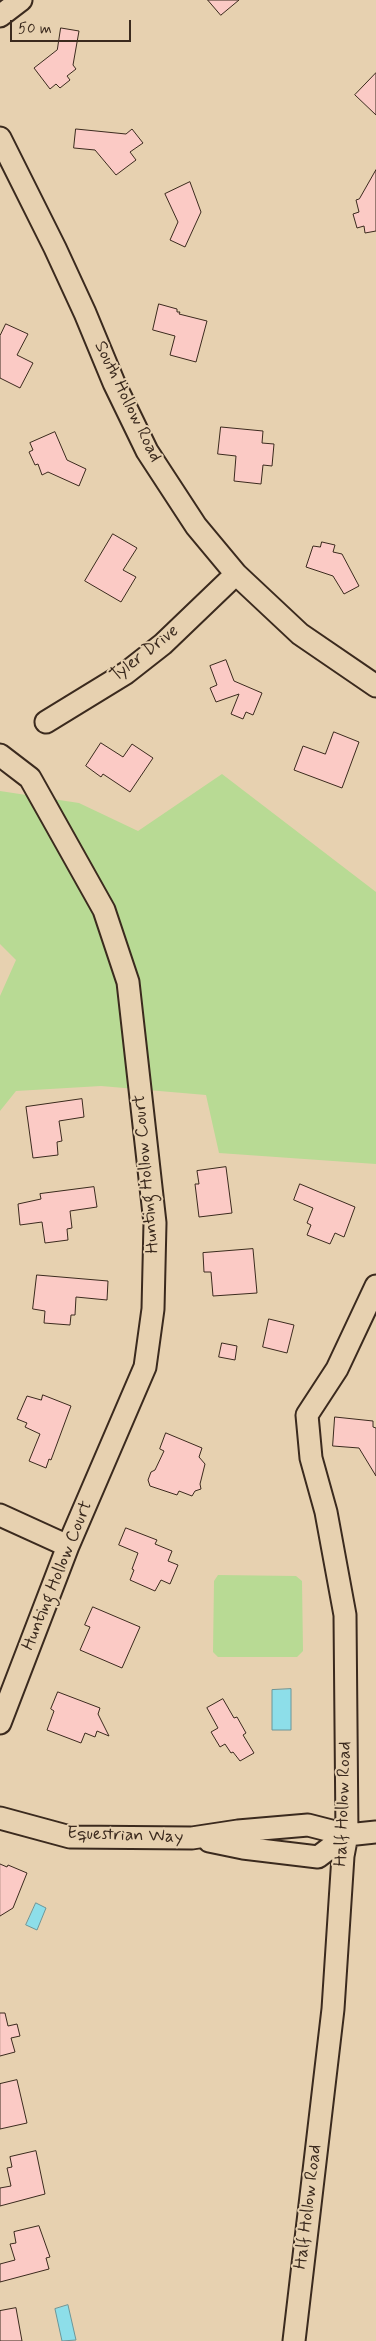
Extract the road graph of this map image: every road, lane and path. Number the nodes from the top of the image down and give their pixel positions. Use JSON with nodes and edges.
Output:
{"nodes":[{"id":1,"x":21,"y":0,"type":"edge"},
{"id":2,"x":0,"y":16,"type":"edge"},
{"id":3,"x":0,"y":138,"type":"edge"},
{"id":4,"x":236,"y":574,"type":"junction"},
{"id":5,"x":376,"y":686,"type":"edge"},
{"id":6,"x":46,"y":722,"type":"dead end"},
{"id":7,"x":0,"y":756,"type":"edge"},
{"id":8,"x":376,"y":1286,"type":"edge"},
{"id":9,"x":0,"y":1515,"type":"edge"},
{"id":10,"x":68,"y":1546,"type":"junction"},
{"id":11,"x":0,"y":1723,"type":"edge"},
{"id":12,"x":0,"y":1818,"type":"edge"},
{"id":13,"x":376,"y":1832,"type":"edge"},
{"id":14,"x":347,"y":1835,"type":"junction"},
{"id":15,"x":192,"y":1838,"type":"junction"},
{"id":16,"x":294,"y":2341,"type":"edge"}],
"edges":[{"from":1,"to":2,"type":"street"},
{"from":3,"to":4,"type":"street","name":"South Hollow Road"},
{"from":4,"to":5,"type":"street","name":"South Hollow Road"},
{"from":4,"to":6,"type":"street","name":"Tyler Drive"},
{"from":7,"to":10,"type":"street","name":"Hunting Hollow Court"},
{"from":8,"to":14,"type":"street","name":"Half Hollow Road"},
{"from":9,"to":10,"type":"street"},
{"from":10,"to":11,"type":"street","name":"Hunting Hollow Court"},
{"from":12,"to":15,"type":"street","name":"Equestrian Way"},
{"from":13,"to":14,"type":"street"},
{"from":14,"to":15,"type":"street","name":"Equestrian Way"},
{"from":14,"to":15,"type":"street","name":"Equestrian Way"},
{"from":14,"to":16,"type":"street","name":"Half Hollow Road"}]}
